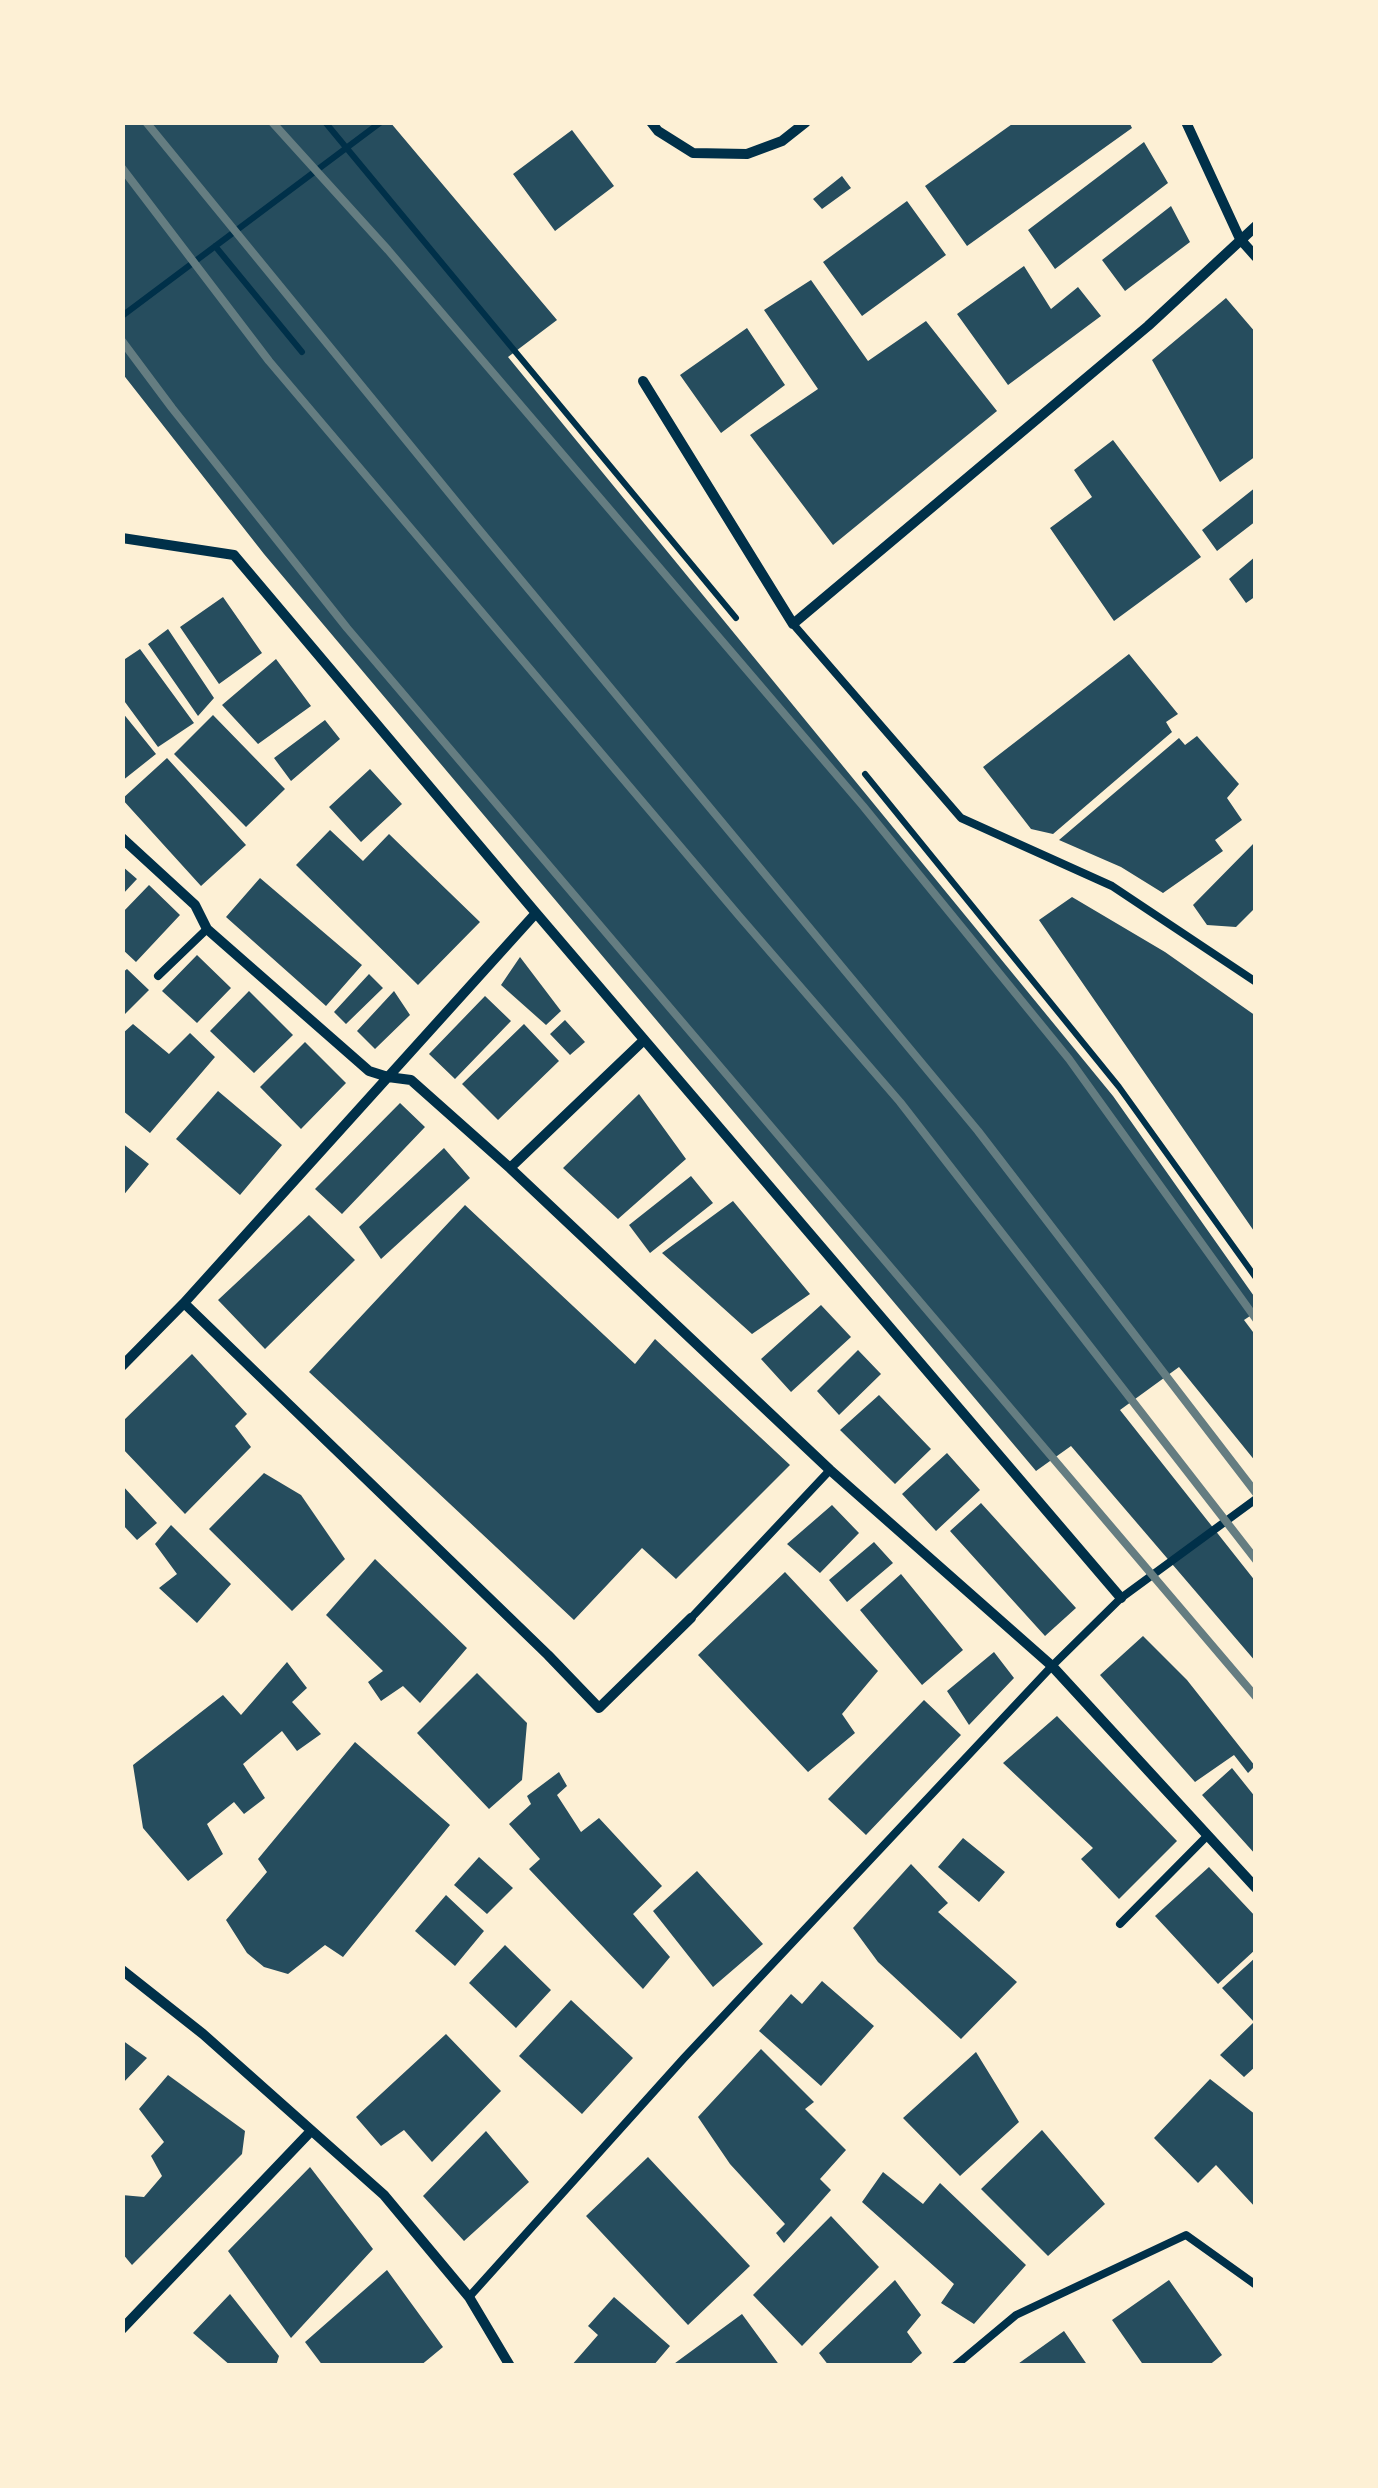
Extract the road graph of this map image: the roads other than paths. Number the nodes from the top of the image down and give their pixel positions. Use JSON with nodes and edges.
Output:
{"nodes":[{"id":1,"x":651,"y":122,"type":"edge"},
{"id":2,"x":806,"y":122,"type":"edge"},
{"id":3,"x":1186,"y":122,"type":"edge"},
{"id":4,"x":1256,"y":226,"type":"edge"},
{"id":5,"x":1240,"y":239,"type":"junction"},
{"id":6,"x":1256,"y":257,"type":"edge"},
{"id":7,"x":643,"y":381,"type":"dead end"},
{"id":8,"x":122,"y":538,"type":"edge"},
{"id":9,"x":794,"y":624,"type":"junction"},
{"id":10,"x":122,"y":838,"type":"edge"},
{"id":11,"x":536,"y":913,"type":"junction"},
{"id":12,"x":206,"y":929,"type":"junction"},
{"id":13,"x":158,"y":976,"type":"dead end"},
{"id":14,"x":1254,"y":979,"type":"edge"},
{"id":15,"x":644,"y":1040,"type":"junction"},
{"id":16,"x":388,"y":1077,"type":"junction"},
{"id":17,"x":510,"y":1168,"type":"junction"},
{"id":18,"x":184,"y":1304,"type":"junction"},
{"id":19,"x":122,"y":1366,"type":"edge"},
{"id":20,"x":830,"y":1470,"type":"junction"},
{"id":21,"x":1256,"y":1498,"type":"edge"},
{"id":22,"x":1121,"y":1598,"type":"junction"},
{"id":23,"x":691,"y":1618,"type":"joint"},
{"id":24,"x":1052,"y":1666,"type":"junction"},
{"id":25,"x":1207,"y":1836,"type":"junction"},
{"id":26,"x":1256,"y":1888,"type":"edge"},
{"id":27,"x":1120,"y":1924,"type":"dead end"},
{"id":28,"x":122,"y":1970,"type":"edge"},
{"id":29,"x":311,"y":2131,"type":"junction"},
{"id":30,"x":1256,"y":2285,"type":"edge"},
{"id":31,"x":469,"y":2297,"type":"junction"},
{"id":32,"x":122,"y":2329,"type":"edge"},
{"id":33,"x":510,"y":2366,"type":"edge"},
{"id":34,"x":956,"y":2366,"type":"edge"}],
"edges":[{"from":1,"to":2,"type":"street"},
{"from":3,"to":5,"type":"street"},
{"from":4,"to":5,"type":"street"},
{"from":5,"to":6,"type":"street"},
{"from":5,"to":9,"type":"street"},
{"from":7,"to":9,"type":"street"},
{"from":8,"to":11,"type":"street"},
{"from":9,"to":14,"type":"lane"},
{"from":10,"to":12,"type":"street"},
{"from":11,"to":15,"type":"street"},
{"from":11,"to":16,"type":"street"},
{"from":12,"to":13,"type":"lane"},
{"from":12,"to":16,"type":"street"},
{"from":15,"to":17,"type":"street"},
{"from":15,"to":22,"type":"street"},
{"from":16,"to":17,"type":"street"},
{"from":16,"to":18,"type":"street"},
{"from":17,"to":20,"type":"street"},
{"from":18,"to":19,"type":"street"},
{"from":18,"to":23,"type":"street"},
{"from":20,"to":23,"type":"lane"},
{"from":20,"to":24,"type":"street"},
{"from":21,"to":22,"type":"lane"},
{"from":22,"to":24,"type":"lane"},
{"from":24,"to":25,"type":"street"},
{"from":24,"to":31,"type":"lane"},
{"from":25,"to":26,"type":"street"},
{"from":25,"to":27,"type":"lane"},
{"from":28,"to":29,"type":"street"},
{"from":29,"to":31,"type":"street"},
{"from":29,"to":32,"type":"street"},
{"from":30,"to":34,"type":"lane"},
{"from":31,"to":33,"type":"street"}]}
